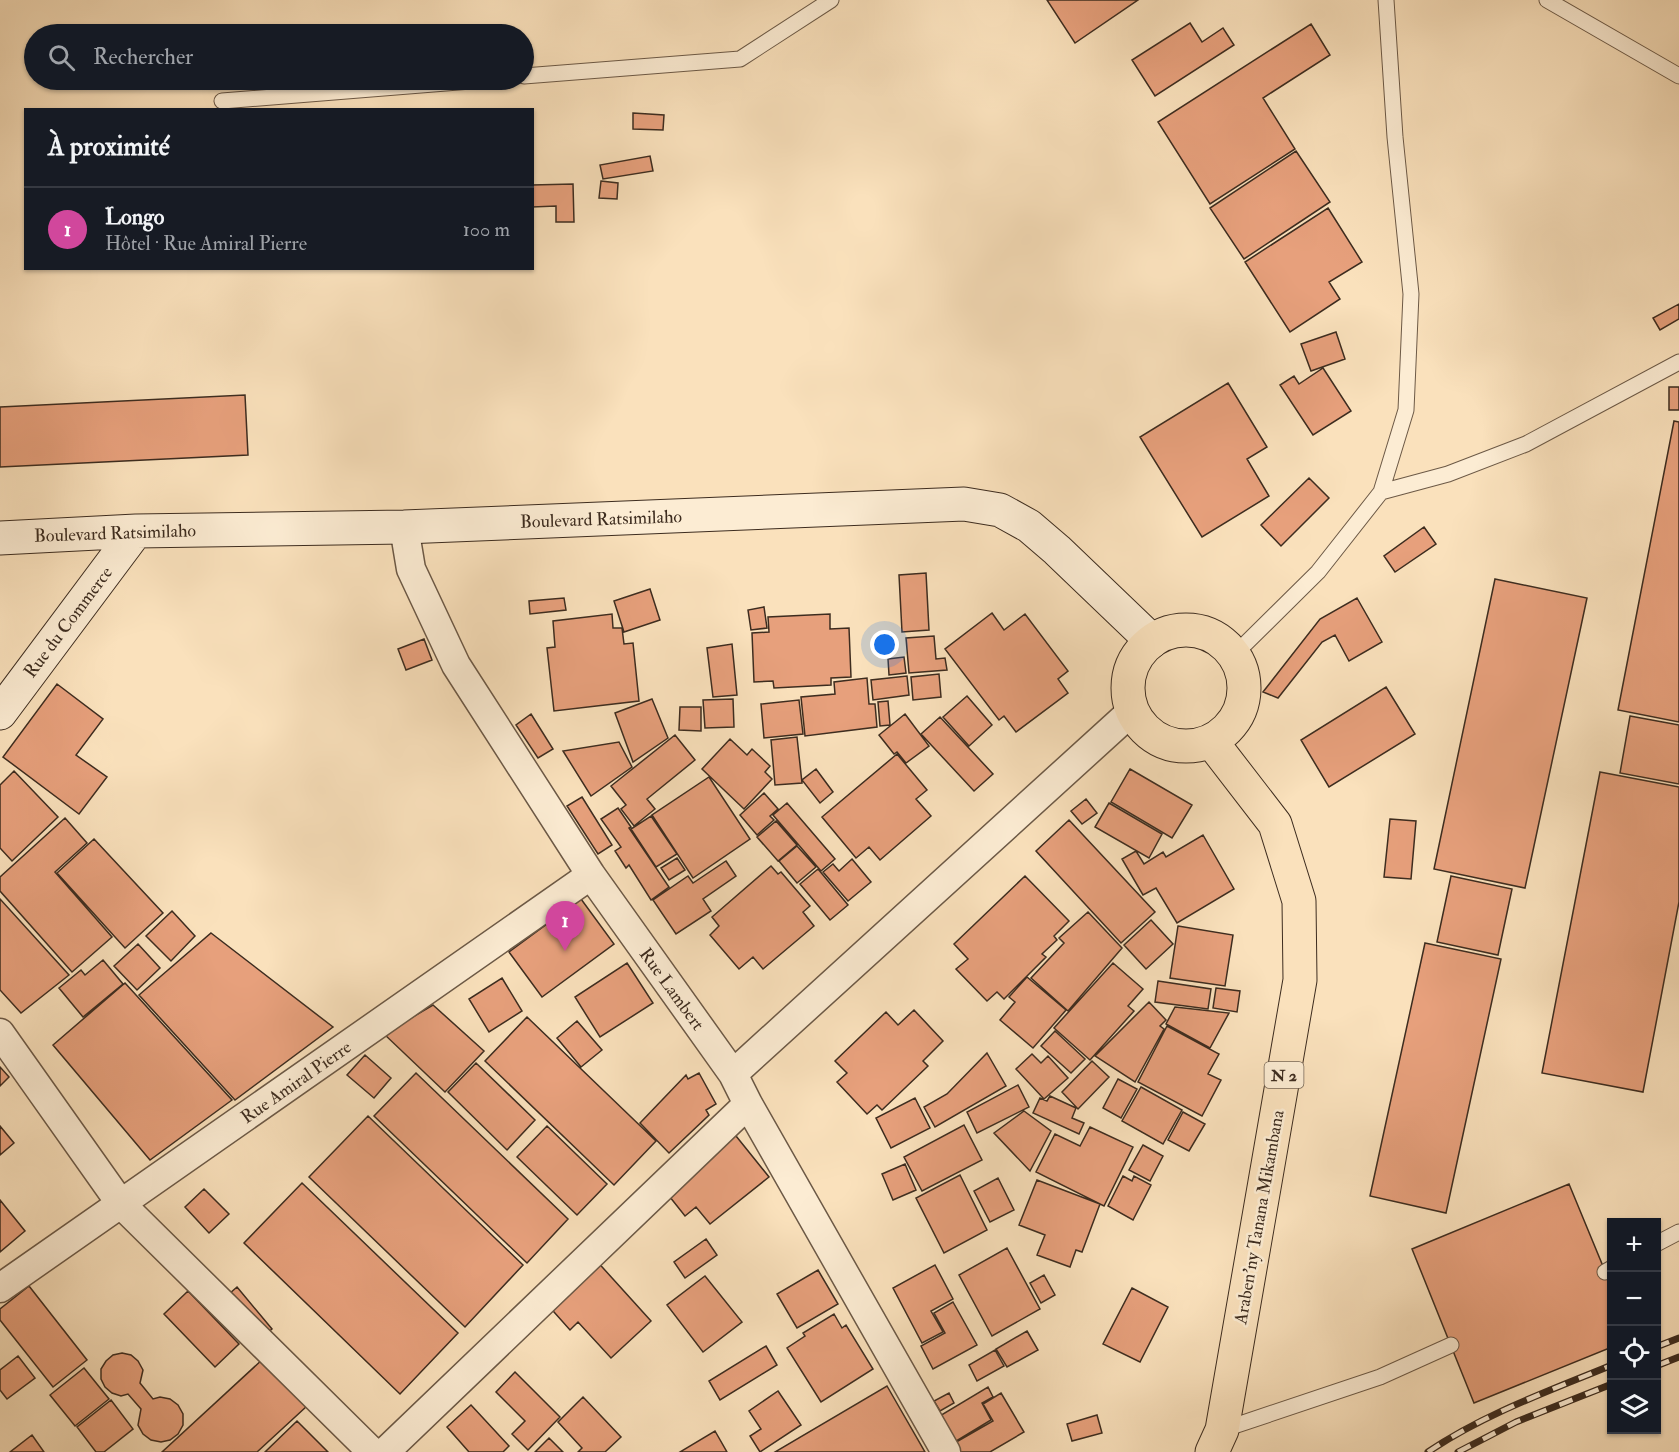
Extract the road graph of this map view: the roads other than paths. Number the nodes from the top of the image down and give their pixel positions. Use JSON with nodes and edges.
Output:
{"nodes":[{"id":1,"x":831,"y":0,"type":"edge"},
{"id":2,"x":1386,"y":0,"type":"edge"},
{"id":3,"x":1547,"y":0,"type":"edge"},
{"id":4,"x":534,"y":75,"type":"edge"},
{"id":5,"x":1679,"y":76,"type":"edge"},
{"id":6,"x":359,"y":90,"type":"edge"},
{"id":7,"x":222,"y":101,"type":"dead end"},
{"id":8,"x":1679,"y":362,"type":"edge"},
{"id":9,"x":1381,"y":492,"type":"junction"},
{"id":10,"x":404,"y":527,"type":"junction"},
{"id":11,"x":136,"y":531,"type":"junction"},
{"id":12,"x":0,"y":538,"type":"edge"},
{"id":13,"x":1152,"y":641,"type":"junction"},
{"id":14,"x":1234,"y":655,"type":"junction"},
{"id":15,"x":1132,"y":711,"type":"junction"},
{"id":16,"x":0,"y":712,"type":"edge"},
{"id":17,"x":1211,"y":741,"type":"junction"},
{"id":18,"x":591,"y":875,"type":"junction"},
{"id":19,"x":0,"y":1033,"type":"edge"},
{"id":20,"x":734,"y":1074,"type":"junction"},
{"id":21,"x":748,"y":1104,"type":"junction"},
{"id":22,"x":121,"y":1204,"type":"junction"},
{"id":23,"x":1679,"y":1232,"type":"edge"},
{"id":24,"x":1661,"y":1241,"type":"edge"},
{"id":25,"x":0,"y":1288,"type":"edge"},
{"id":26,"x":1451,"y":1345,"type":"dead end"},
{"id":27,"x":1217,"y":1441,"type":"edge"},
{"id":28,"x":372,"y":1452,"type":"edge"},
{"id":29,"x":385,"y":1452,"type":"edge"},
{"id":30,"x":946,"y":1452,"type":"edge"}],
"edges":[{"from":1,"to":4,"type":"lane"},
{"from":2,"to":9,"type":"lane"},
{"from":3,"to":5,"type":"lane"},
{"from":6,"to":7,"type":"lane"},
{"from":8,"to":9,"type":"lane"},
{"from":9,"to":14,"type":"lane"},
{"from":10,"to":11,"type":"main road","name":"Boulevard Ratsimilaho"},
{"from":10,"to":13,"type":"main road","name":"Boulevard Ratsimilaho"},
{"from":10,"to":18,"type":"street","name":"Rue Lambert"},
{"from":11,"to":12,"type":"main road","name":"Boulevard Ratsimilaho"},
{"from":11,"to":16,"type":"main road","name":"Rue du Commerce"},
{"from":13,"to":14,"type":"main road"},
{"from":13,"to":15,"type":"main road"},
{"from":14,"to":17,"type":"main road"},
{"from":15,"to":17,"type":"main road"},
{"from":15,"to":20,"type":"street"},
{"from":17,"to":27,"type":"main road","name":"Araben'ny Tanana Mikambana","number":"N 2"},
{"from":18,"to":20,"type":"street","name":"Rue Lambert"},
{"from":18,"to":22,"type":"street","name":"Rue Amiral Pierre"},
{"from":19,"to":22,"type":"street"},
{"from":20,"to":21,"type":"street","name":"Rue Lambert"},
{"from":21,"to":29,"type":"street"},
{"from":21,"to":30,"type":"street","name":"Rue Lambert"},
{"from":22,"to":25,"type":"street","name":"Rue Amiral Pierre"},
{"from":22,"to":28,"type":"street"},
{"from":23,"to":24,"type":"lane"},
{"from":26,"to":27,"type":"lane"}]}
